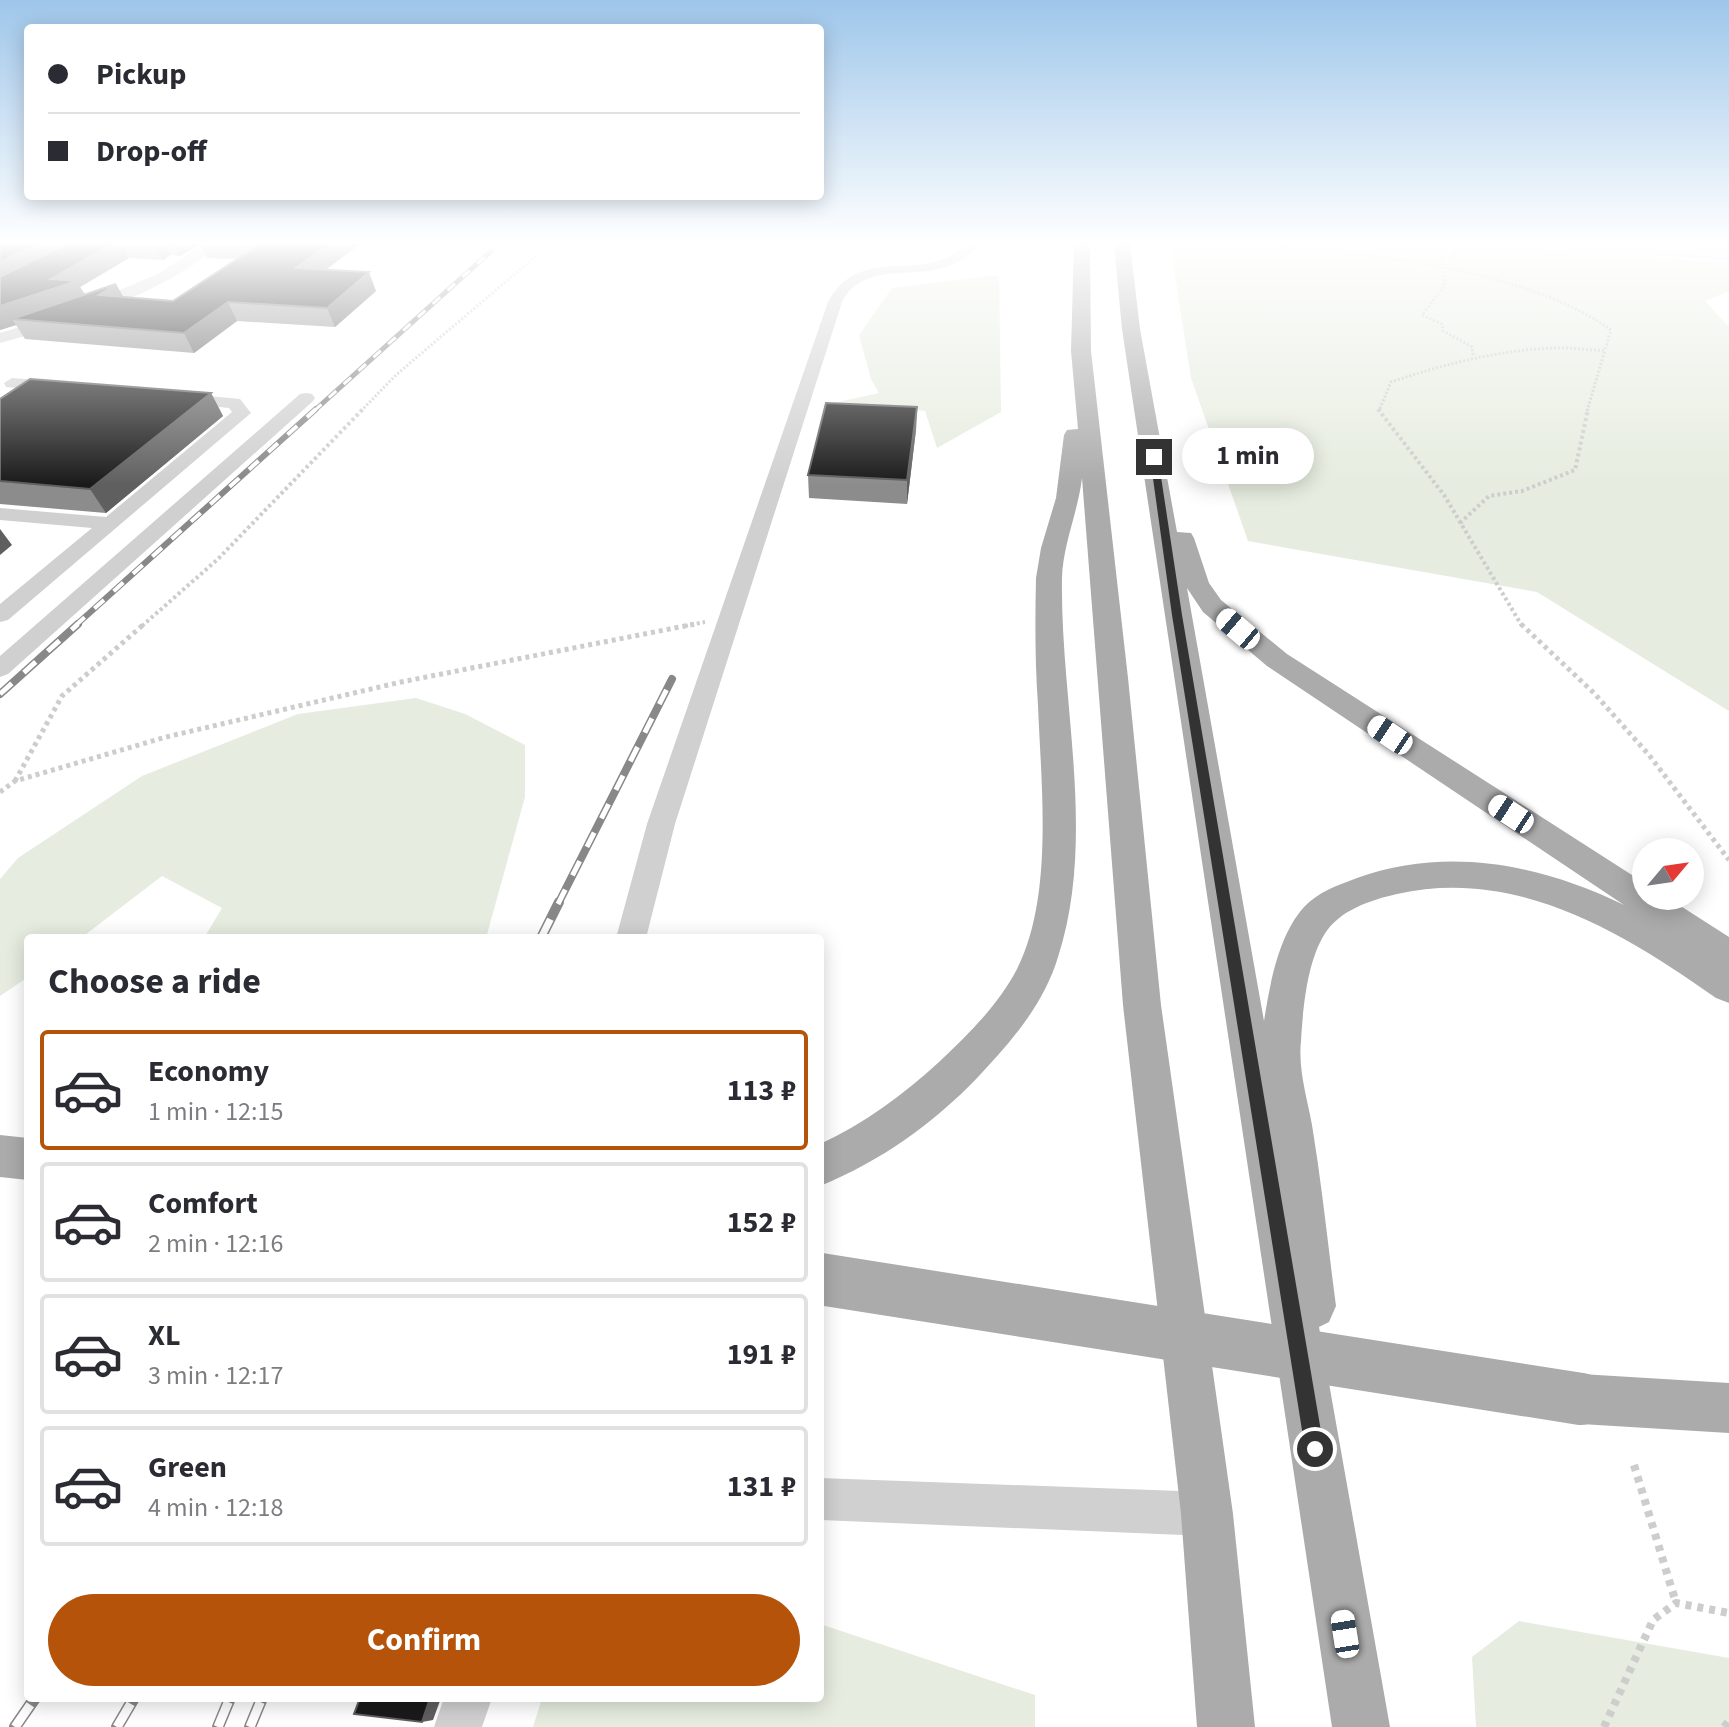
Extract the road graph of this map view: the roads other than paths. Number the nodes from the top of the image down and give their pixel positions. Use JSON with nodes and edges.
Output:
{"nodes":[{"id":1,"x":43,"y":325,"type":"edge"},
{"id":2,"x":827,"y":325,"type":"edge"},
{"id":3,"x":1081,"y":325,"type":"edge"},
{"id":4,"x":1131,"y":325,"type":"edge"},
{"id":5,"x":0,"y":338,"type":"edge"},
{"id":6,"x":1081,"y":351,"type":"junction"},
{"id":7,"x":12,"y":383,"type":"dead end"},
{"id":8,"x":76,"y":389,"type":"edge"},
{"id":9,"x":155,"y":396,"type":"edge"},
{"id":10,"x":306,"y":398,"type":"dead end"},
{"id":11,"x":1154,"y":457,"type":"junction"},
{"id":12,"x":0,"y":514,"type":"edge"},
{"id":13,"x":110,"y":523,"type":"junction"},
{"id":14,"x":0,"y":615,"type":"edge"},
{"id":15,"x":0,"y":669,"type":"edge"},
{"id":16,"x":632,"y":934,"type":"edge"},
{"id":17,"x":1729,"y":956,"type":"edge"},
{"id":18,"x":1729,"y":987,"type":"edge"},
{"id":19,"x":0,"y":1156,"type":"edge"},
{"id":20,"x":24,"y":1159,"type":"edge"},
{"id":21,"x":824,"y":1163,"type":"edge"},
{"id":22,"x":824,"y":1280,"type":"edge"},
{"id":23,"x":1729,"y":1408,"type":"edge"},
{"id":24,"x":824,"y":1499,"type":"edge"},
{"id":25,"x":1207,"y":1514,"type":"junction"},
{"id":26,"x":467,"y":1702,"type":"edge"},
{"id":27,"x":458,"y":1727,"type":"edge"},
{"id":28,"x":1226,"y":1727,"type":"edge"},
{"id":29,"x":1362,"y":1727,"type":"edge"}],
"edges":[{"from":1,"to":5,"type":"lane"},
{"from":2,"to":16,"type":"lane"},
{"from":3,"to":6,"type":"main road"},
{"from":4,"to":11,"type":"main road"},
{"from":6,"to":21,"type":"main road"},
{"from":6,"to":25,"type":"main road"},
{"from":7,"to":8,"type":"lane"},
{"from":9,"to":13,"type":"lane"},
{"from":10,"to":15,"type":"lane"},
{"from":11,"to":17,"type":"main road"},
{"from":11,"to":29,"type":"main road"},
{"from":12,"to":13,"type":"lane"},
{"from":13,"to":14,"type":"lane"},
{"from":18,"to":29,"type":"main road"},
{"from":19,"to":20,"type":"main road"},
{"from":22,"to":23,"type":"main road","bridge":true},
{"from":24,"to":25,"type":"lane"},
{"from":25,"to":28,"type":"main road"},
{"from":26,"to":27,"type":"lane"}]}
